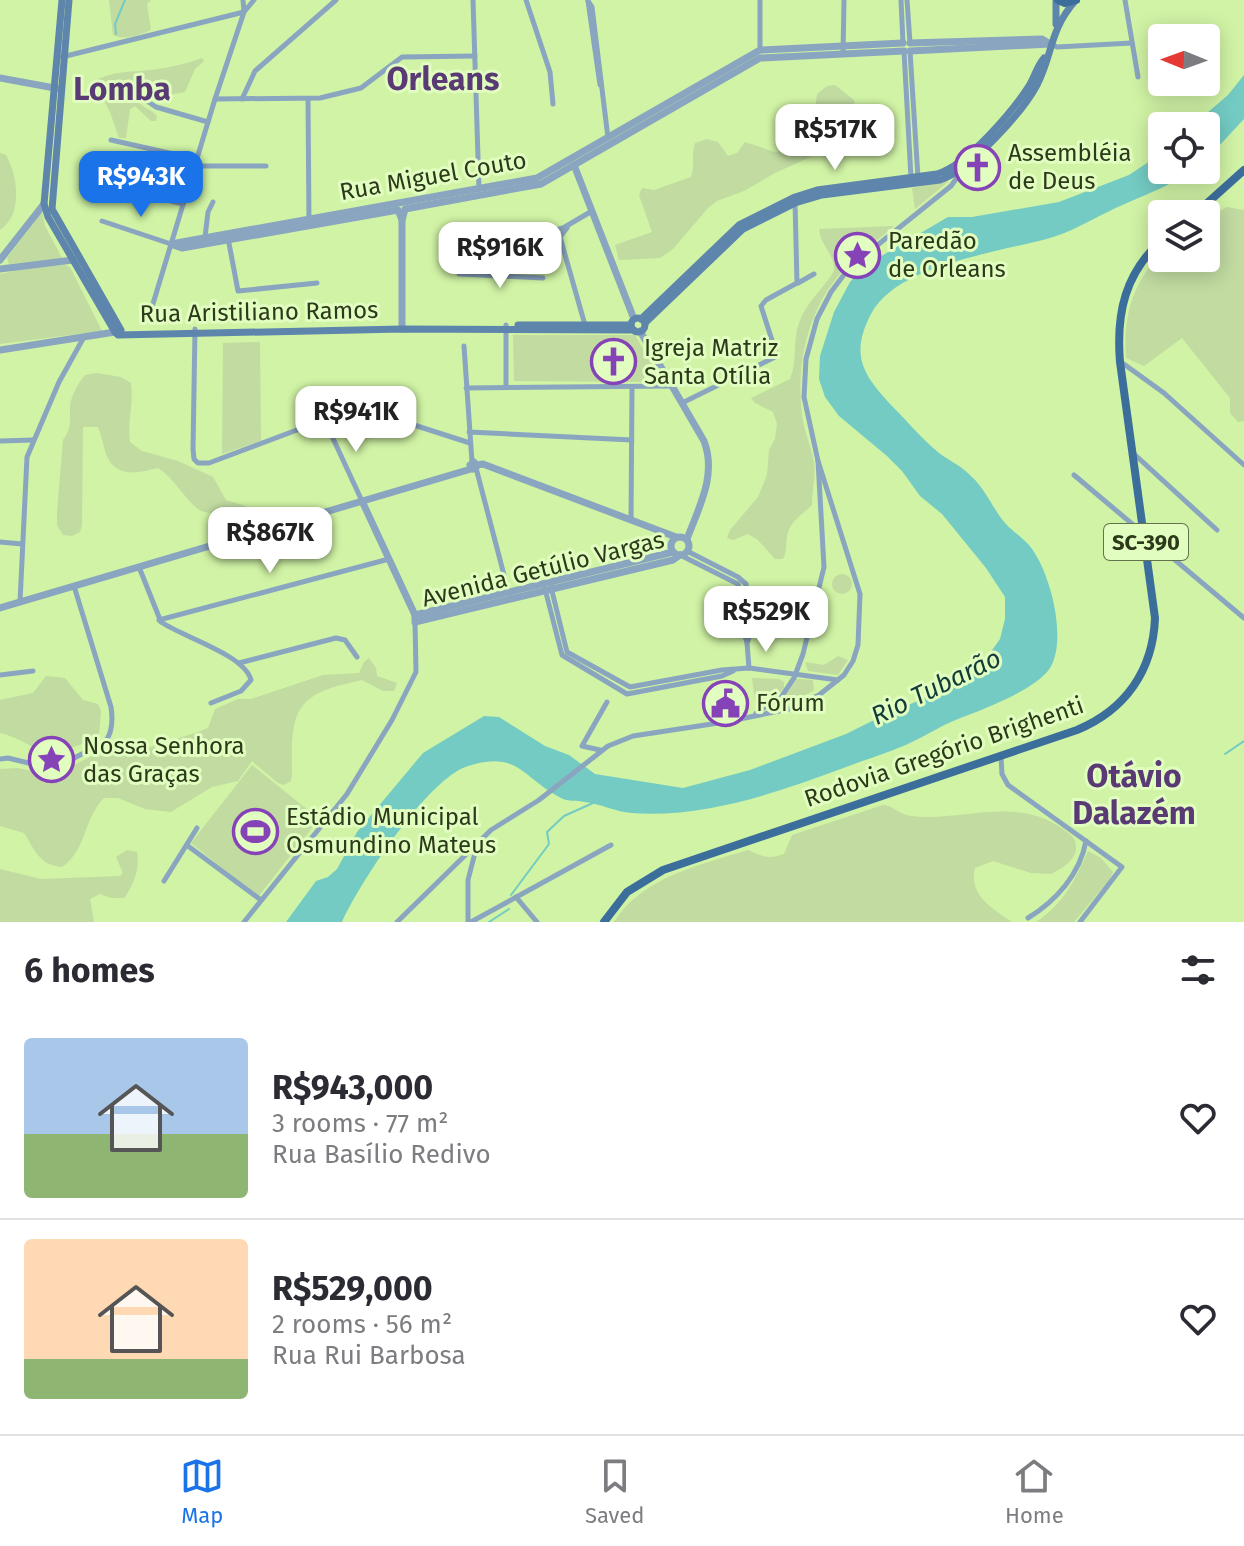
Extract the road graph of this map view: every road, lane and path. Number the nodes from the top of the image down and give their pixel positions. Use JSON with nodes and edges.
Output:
{"nodes":[{"id":1,"x":62,"y":0,"type":"edge"},
{"id":2,"x":69,"y":0,"type":"edge"},
{"id":3,"x":243,"y":0,"type":"edge"},
{"id":4,"x":254,"y":0,"type":"edge"},
{"id":5,"x":336,"y":0,"type":"edge"},
{"id":6,"x":473,"y":0,"type":"edge"},
{"id":7,"x":526,"y":0,"type":"edge"},
{"id":8,"x":588,"y":0,"type":"edge"},
{"id":9,"x":760,"y":0,"type":"edge"},
{"id":10,"x":844,"y":0,"type":"edge"},
{"id":11,"x":901,"y":0,"type":"edge"},
{"id":12,"x":907,"y":0,"type":"edge"},
{"id":13,"x":1057,"y":0,"type":"edge"},
{"id":14,"x":1076,"y":0,"type":"edge"},
{"id":15,"x":1125,"y":0,"type":"edge"},
{"id":16,"x":244,"y":12,"type":"junction"},
{"id":17,"x":1055,"y":30,"type":"junction"},
{"id":18,"x":1132,"y":43,"type":"junction"},
{"id":19,"x":1050,"y":44,"type":"junction"},
{"id":20,"x":907,"y":47,"type":"junction"},
{"id":21,"x":843,"y":50,"type":"junction"},
{"id":22,"x":760,"y":54,"type":"junction"},
{"id":23,"x":475,"y":56,"type":"junction"},
{"id":24,"x":62,"y":57,"type":"junction"},
{"id":25,"x":1138,"y":77,"type":"dead end"},
{"id":26,"x":0,"y":78,"type":"edge"},
{"id":27,"x":59,"y":89,"type":"junction"},
{"id":28,"x":215,"y":99,"type":"junction"},
{"id":29,"x":242,"y":99,"type":"junction"},
{"id":30,"x":308,"y":99,"type":"junction"},
{"id":31,"x":147,"y":101,"type":"dead end"},
{"id":32,"x":553,"y":104,"type":"dead end"},
{"id":33,"x":208,"y":122,"type":"junction"},
{"id":34,"x":111,"y":140,"type":"dead end"},
{"id":35,"x":609,"y":142,"type":"junction"},
{"id":36,"x":573,"y":162,"type":"junction"},
{"id":37,"x":195,"y":163,"type":"junction"},
{"id":38,"x":266,"y":166,"type":"dead end"},
{"id":39,"x":954,"y":170,"type":"junction"},
{"id":40,"x":1244,"y":170,"type":"edge"},
{"id":41,"x":914,"y":180,"type":"junction"},
{"id":42,"x":531,"y":183,"type":"junction"},
{"id":43,"x":105,"y":184,"type":"dead end"},
{"id":44,"x":479,"y":189,"type":"junction"},
{"id":45,"x":795,"y":200,"type":"junction"},
{"id":46,"x":1211,"y":200,"type":"edge"},
{"id":47,"x":213,"y":202,"type":"dead end"},
{"id":48,"x":48,"y":204,"type":"junction"},
{"id":49,"x":183,"y":204,"type":"junction"},
{"id":50,"x":401,"y":207,"type":"junction"},
{"id":51,"x":592,"y":211,"type":"junction"},
{"id":52,"x":102,"y":221,"type":"dead end"},
{"id":53,"x":309,"y":222,"type":"junction"},
{"id":54,"x":570,"y":224,"type":"junction"},
{"id":55,"x":228,"y":236,"type":"junction"},
{"id":56,"x":205,"y":237,"type":"junction"},
{"id":57,"x":171,"y":244,"type":"junction"},
{"id":58,"x":1148,"y":256,"type":"edge"},
{"id":59,"x":1,"y":258,"type":"edge"},
{"id":60,"x":76,"y":259,"type":"junction"},
{"id":61,"x":4,"y":268,"type":"edge"},
{"id":62,"x":459,"y":274,"type":"dead end"},
{"id":63,"x":814,"y":274,"type":"dead end"},
{"id":64,"x":508,"y":276,"type":"junction"},
{"id":65,"x":543,"y":278,"type":"dead end"},
{"id":66,"x":317,"y":283,"type":"dead end"},
{"id":67,"x":797,"y":283,"type":"junction"},
{"id":68,"x":152,"y":307,"type":"dead end"},
{"id":69,"x":638,"y":324,"type":"junction"},
{"id":70,"x":585,"y":325,"type":"junction"},
{"id":71,"x":402,"y":327,"type":"junction"},
{"id":72,"x":506,"y":327,"type":"junction"},
{"id":73,"x":118,"y":331,"type":"junction"},
{"id":74,"x":195,"y":331,"type":"junction"},
{"id":75,"x":85,"y":337,"type":"junction"},
{"id":76,"x":464,"y":346,"type":"dead end"},
{"id":77,"x":0,"y":350,"type":"edge"},
{"id":78,"x":1120,"y":362,"type":"junction"},
{"id":79,"x":672,"y":386,"type":"junction"},
{"id":80,"x":506,"y":387,"type":"junction"},
{"id":81,"x":632,"y":387,"type":"junction"},
{"id":82,"x":466,"y":388,"type":"junction"},
{"id":83,"x":682,"y":403,"type":"junction"},
{"id":84,"x":324,"y":419,"type":"junction"},
{"id":85,"x":469,"y":432,"type":"junction"},
{"id":86,"x":33,"y":440,"type":"junction"},
{"id":87,"x":632,"y":440,"type":"junction"},
{"id":88,"x":0,"y":441,"type":"edge"},
{"id":89,"x":470,"y":443,"type":"junction"},
{"id":90,"x":1133,"y":453,"type":"junction"},
{"id":91,"x":818,"y":461,"type":"junction"},
{"id":92,"x":1244,"y":465,"type":"edge"},
{"id":93,"x":474,"y":466,"type":"junction"},
{"id":94,"x":1074,"y":475,"type":"dead end"},
{"id":95,"x":362,"y":501,"type":"junction"},
{"id":96,"x":631,"y":520,"type":"junction"},
{"id":97,"x":1217,"y":530,"type":"dead end"},
{"id":98,"x":1145,"y":532,"type":"junction"},
{"id":99,"x":842,"y":534,"type":"junction"},
{"id":100,"x":676,"y":537,"type":"junction"},
{"id":101,"x":824,"y":538,"type":"junction"},
{"id":102,"x":687,"y":539,"type":"junction"},
{"id":103,"x":0,"y":542,"type":"edge"},
{"id":104,"x":22,"y":544,"type":"junction"},
{"id":105,"x":680,"y":553,"type":"junction"},
{"id":106,"x":389,"y":559,"type":"junction"},
{"id":107,"x":139,"y":567,"type":"junction"},
{"id":108,"x":74,"y":586,"type":"junction"},
{"id":109,"x":548,"y":586,"type":"junction"},
{"id":110,"x":509,"y":596,"type":"junction"},
{"id":111,"x":20,"y":603,"type":"junction"},
{"id":112,"x":0,"y":608,"type":"edge"},
{"id":113,"x":415,"y":618,"type":"junction"},
{"id":114,"x":1244,"y":618,"type":"edge"},
{"id":115,"x":159,"y":620,"type":"junction"},
{"id":116,"x":357,"y":657,"type":"dead end"},
{"id":117,"x":238,"y":663,"type":"junction"},
{"id":118,"x":749,"y":668,"type":"junction"},
{"id":119,"x":33,"y":671,"type":"dead end"},
{"id":120,"x":796,"y":673,"type":"junction"},
{"id":121,"x":0,"y":675,"type":"edge"},
{"id":122,"x":813,"y":676,"type":"junction"},
{"id":123,"x":839,"y":680,"type":"junction"},
{"id":124,"x":819,"y":695,"type":"junction"},
{"id":125,"x":607,"y":702,"type":"dead end"},
{"id":126,"x":211,"y":703,"type":"dead end"},
{"id":127,"x":748,"y":717,"type":"junction"},
{"id":128,"x":599,"y":752,"type":"junction"},
{"id":129,"x":1001,"y":757,"type":"junction"},
{"id":130,"x":0,"y":759,"type":"edge"},
{"id":131,"x":197,"y":828,"type":"dead end"},
{"id":132,"x":480,"y":839,"type":"junction"},
{"id":133,"x":1086,"y":841,"type":"junction"},
{"id":134,"x":611,"y":845,"type":"dead end"},
{"id":135,"x":188,"y":846,"type":"junction"},
{"id":136,"x":164,"y":881,"type":"dead end"},
{"id":137,"x":516,"y":897,"type":"junction"},
{"id":138,"x":261,"y":900,"type":"junction"},
{"id":139,"x":1028,"y":918,"type":"dead end"},
{"id":140,"x":244,"y":922,"type":"edge"},
{"id":141,"x":397,"y":922,"type":"edge"},
{"id":142,"x":469,"y":922,"type":"edge"},
{"id":143,"x":537,"y":922,"type":"edge"},
{"id":144,"x":604,"y":922,"type":"edge"},
{"id":145,"x":1080,"y":922,"type":"edge"}],
"edges":[{"from":1,"to":24,"type":"main road"},
{"from":2,"to":24,"type":"main road"},
{"from":3,"to":16,"type":"street"},
{"from":4,"to":16,"type":"street"},
{"from":5,"to":29,"type":"street"},
{"from":6,"to":23,"type":"street"},
{"from":7,"to":32,"type":"street"},
{"from":8,"to":35,"type":"street"},
{"from":9,"to":22,"type":"street"},
{"from":10,"to":21,"type":"street"},
{"from":11,"to":20,"type":"street"},
{"from":12,"to":20,"type":"street"},
{"from":13,"to":14,"type":"main road"},
{"from":13,"to":17,"type":"main road"},
{"from":14,"to":17,"type":"main road"},
{"from":15,"to":18,"type":"street"},
{"from":16,"to":24,"type":"street"},
{"from":16,"to":28,"type":"street"},
{"from":17,"to":19,"type":"main road"},
{"from":18,"to":19,"type":"street"},
{"from":18,"to":25,"type":"street"},
{"from":19,"to":20,"type":"street","name":"Rua Miguel Couto"},
{"from":19,"to":39,"type":"main road"},
{"from":20,"to":21,"type":"street","name":"Rua Miguel Couto"},
{"from":20,"to":41,"type":"street"},
{"from":21,"to":22,"type":"street","name":"Rua Miguel Couto"},
{"from":22,"to":35,"type":"street","name":"Rua Miguel Couto"},
{"from":23,"to":30,"type":"street"},
{"from":23,"to":44,"type":"street"},
{"from":24,"to":27,"type":"main road"},
{"from":26,"to":27,"type":"street"},
{"from":27,"to":48,"type":"main road"},
{"from":28,"to":29,"type":"street"},
{"from":28,"to":33,"type":"street"},
{"from":29,"to":30,"type":"street"},
{"from":30,"to":53,"type":"street"},
{"from":31,"to":33,"type":"street"},
{"from":33,"to":37,"type":"street"},
{"from":34,"to":37,"type":"street"},
{"from":35,"to":36,"type":"street","name":"Rua Miguel Couto"},
{"from":36,"to":42,"type":"street","name":"Rua Miguel Couto"},
{"from":36,"to":51,"type":"street"},
{"from":37,"to":38,"type":"street"},
{"from":37,"to":49,"type":"street"},
{"from":39,"to":41,"type":"main road"},
{"from":39,"to":91,"type":"street"},
{"from":40,"to":46,"type":"main road"},
{"from":41,"to":45,"type":"main road"},
{"from":42,"to":44,"type":"street","name":"Rua Miguel Couto"},
{"from":42,"to":50,"type":"street","name":"Rua Miguel Couto"},
{"from":43,"to":49,"type":"street"},
{"from":44,"to":50,"type":"street","name":"Rua Miguel Couto"},
{"from":45,"to":67,"type":"street"},
{"from":45,"to":69,"type":"main road"},
{"from":47,"to":56,"type":"street"},
{"from":48,"to":59,"type":"street"},
{"from":48,"to":60,"type":"main road"},
{"from":49,"to":57,"type":"street"},
{"from":50,"to":53,"type":"street","name":"Rua Miguel Couto"},
{"from":50,"to":71,"type":"street"},
{"from":51,"to":54,"type":"street"},
{"from":51,"to":69,"type":"street"},
{"from":52,"to":57,"type":"street"},
{"from":53,"to":55,"type":"street","name":"Rua Miguel Couto"},
{"from":54,"to":64,"type":"street"},
{"from":54,"to":70,"type":"street"},
{"from":55,"to":56,"type":"street","name":"Rua Miguel Couto"},
{"from":55,"to":57,"type":"street","name":"Rua Miguel Couto"},
{"from":55,"to":66,"type":"street"},
{"from":56,"to":57,"type":"street","name":"Rua Miguel Couto"},
{"from":57,"to":68,"type":"street"},
{"from":58,"to":78,"type":"main road","name":"Rodovia Gregório Brighenti","number":"SC-390"},
{"from":59,"to":61,"type":"street"},
{"from":60,"to":61,"type":"street"},
{"from":60,"to":73,"type":"main road"},
{"from":62,"to":64,"type":"street"},
{"from":63,"to":67,"type":"street"},
{"from":64,"to":65,"type":"street"},
{"from":67,"to":83,"type":"street"},
{"from":69,"to":70,"type":"main road","name":"Rua Aristiliano Ramos"},
{"from":69,"to":72,"type":"main road","name":"Rua Aristiliano Ramos"},
{"from":69,"to":79,"type":"street"},
{"from":70,"to":72,"type":"main road","name":"Rua Aristiliano Ramos"},
{"from":71,"to":72,"type":"main road","name":"Rua Aristiliano Ramos"},
{"from":71,"to":74,"type":"main road","name":"Rua Aristiliano Ramos"},
{"from":72,"to":80,"type":"street"},
{"from":73,"to":74,"type":"main road","name":"Rua Aristiliano Ramos"},
{"from":73,"to":75,"type":"street"},
{"from":74,"to":84,"type":"street"},
{"from":75,"to":77,"type":"street"},
{"from":75,"to":86,"type":"street"},
{"from":76,"to":82,"type":"street"},
{"from":78,"to":90,"type":"main road","name":"Rodovia Gregório Brighenti","number":"SC-390"},
{"from":78,"to":92,"type":"street"},
{"from":79,"to":81,"type":"street"},
{"from":79,"to":83,"type":"street"},
{"from":80,"to":81,"type":"street"},
{"from":80,"to":82,"type":"street"},
{"from":81,"to":87,"type":"street"},
{"from":82,"to":85,"type":"street"},
{"from":83,"to":102,"type":"street"},
{"from":84,"to":89,"type":"street"},
{"from":84,"to":95,"type":"street"},
{"from":85,"to":87,"type":"street"},
{"from":85,"to":89,"type":"street"},
{"from":86,"to":88,"type":"street"},
{"from":86,"to":104,"type":"street"},
{"from":87,"to":96,"type":"street"},
{"from":89,"to":93,"type":"street"},
{"from":90,"to":97,"type":"street"},
{"from":90,"to":98,"type":"main road","name":"Rodovia Gregório Brighenti","number":"SC-390"},
{"from":91,"to":99,"type":"street"},
{"from":91,"to":101,"type":"street"},
{"from":93,"to":95,"type":"street"},
{"from":93,"to":96,"type":"street"},
{"from":93,"to":110,"type":"street"},
{"from":94,"to":98,"type":"street"},
{"from":95,"to":106,"type":"street"},
{"from":95,"to":107,"type":"street"},
{"from":96,"to":100,"type":"street"},
{"from":98,"to":114,"type":"street"},
{"from":98,"to":129,"type":"main road","name":"Rodovia Gregório Brighenti","number":"SC-390"},
{"from":99,"to":101,"type":"street"},
{"from":99,"to":123,"type":"street"},
{"from":100,"to":102,"type":"street"},
{"from":100,"to":105,"type":"street"},
{"from":101,"to":120,"type":"street"},
{"from":102,"to":105,"type":"street"},
{"from":103,"to":104,"type":"street"},
{"from":104,"to":111,"type":"street"},
{"from":105,"to":109,"type":"street","name":"Avenida Getúlio Vargas"},
{"from":105,"to":118,"type":"street"},
{"from":106,"to":113,"type":"street"},
{"from":106,"to":115,"type":"street"},
{"from":107,"to":108,"type":"street"},
{"from":107,"to":115,"type":"street"},
{"from":108,"to":111,"type":"street"},
{"from":108,"to":130,"type":"street"},
{"from":109,"to":110,"type":"street","name":"Avenida Getúlio Vargas"},
{"from":109,"to":118,"type":"street"},
{"from":110,"to":113,"type":"street","name":"Avenida Getúlio Vargas"},
{"from":111,"to":112,"type":"street"},
{"from":113,"to":138,"type":"street"},
{"from":115,"to":117,"type":"street"},
{"from":116,"to":117,"type":"street"},
{"from":117,"to":126,"type":"street"},
{"from":118,"to":120,"type":"street"},
{"from":119,"to":121,"type":"street"},
{"from":120,"to":122,"type":"street"},
{"from":120,"to":127,"type":"street"},
{"from":122,"to":123,"type":"street"},
{"from":122,"to":124,"type":"street"},
{"from":123,"to":124,"type":"street"},
{"from":124,"to":127,"type":"street"},
{"from":125,"to":128,"type":"street"},
{"from":127,"to":128,"type":"street"},
{"from":128,"to":132,"type":"street"},
{"from":129,"to":133,"type":"street"},
{"from":129,"to":144,"type":"main road","name":"Rodovia Gregório Brighenti","number":"SC-390"},
{"from":131,"to":135,"type":"street"},
{"from":132,"to":141,"type":"street"},
{"from":132,"to":142,"type":"street"},
{"from":133,"to":139,"type":"street"},
{"from":133,"to":145,"type":"street"},
{"from":134,"to":137,"type":"street"},
{"from":135,"to":136,"type":"street"},
{"from":135,"to":138,"type":"street"},
{"from":137,"to":142,"type":"street"},
{"from":137,"to":143,"type":"street"},
{"from":138,"to":140,"type":"street"}]}
